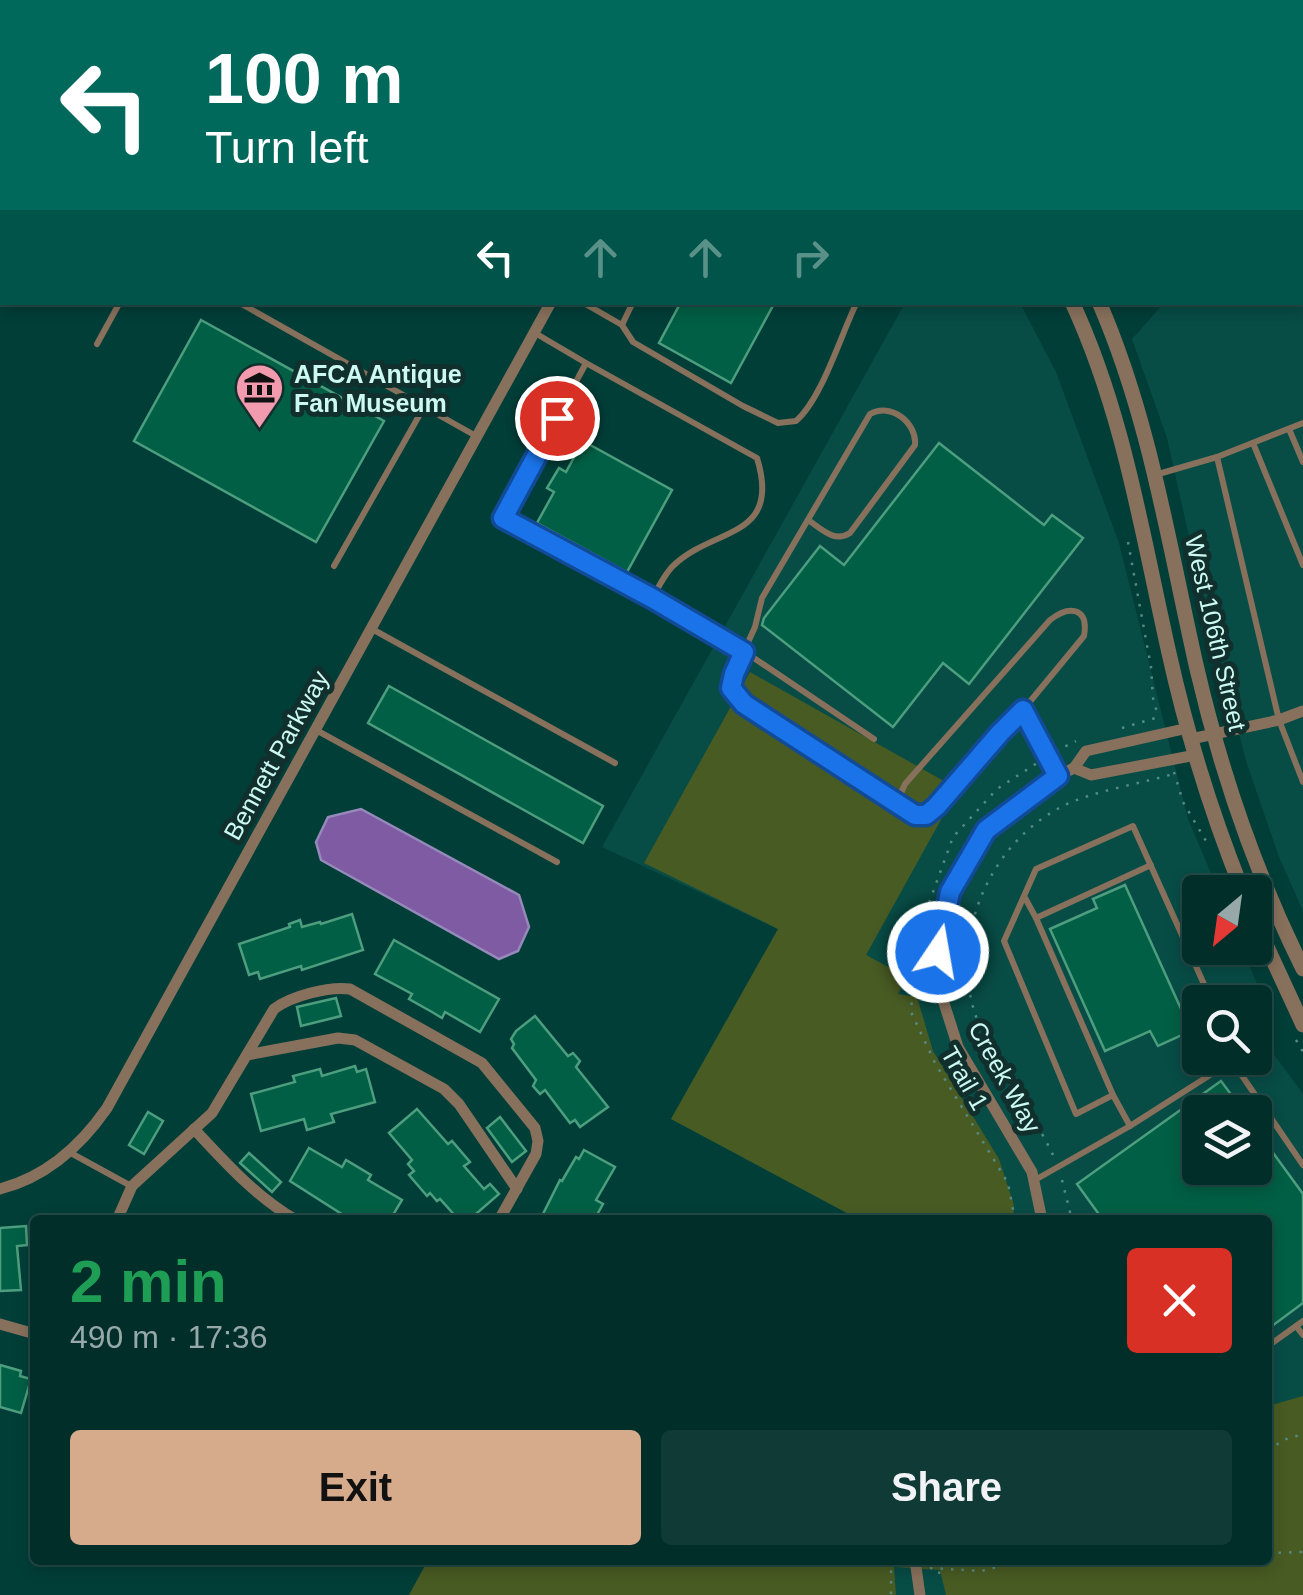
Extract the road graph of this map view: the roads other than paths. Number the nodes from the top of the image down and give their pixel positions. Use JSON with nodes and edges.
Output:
{"nodes":[{"id":1,"x":118,"y":305,"type":"edge"},
{"id":2,"x":243,"y":305,"type":"edge"},
{"id":3,"x":549,"y":305,"type":"edge"},
{"id":4,"x":587,"y":305,"type":"edge"},
{"id":5,"x":632,"y":305,"type":"edge"},
{"id":6,"x":856,"y":305,"type":"edge"},
{"id":7,"x":1073,"y":305,"type":"edge"},
{"id":8,"x":1100,"y":305,"type":"edge"},
{"id":9,"x":622,"y":325,"type":"junction"},
{"id":10,"x":534,"y":332,"type":"junction"},
{"id":11,"x":97,"y":344,"type":"dead end"},
{"id":12,"x":586,"y":364,"type":"junction"},
{"id":13,"x":424,"y":407,"type":"junction"},
{"id":14,"x":1303,"y":424,"type":"edge"},
{"id":15,"x":1289,"y":429,"type":"junction"},
{"id":16,"x":477,"y":437,"type":"junction"},
{"id":17,"x":1254,"y":442,"type":"junction"},
{"id":18,"x":1217,"y":457,"type":"junction"},
{"id":19,"x":1303,"y":462,"type":"edge"},
{"id":20,"x":1154,"y":475,"type":"junction"},
{"id":21,"x":808,"y":520,"type":"junction"},
{"id":22,"x":1303,"y":565,"type":"edge"},
{"id":23,"x":334,"y":566,"type":"dead end"},
{"id":24,"x":652,"y":598,"type":"junction"},
{"id":25,"x":371,"y":628,"type":"junction"},
{"id":26,"x":744,"y":652,"type":"junction"},
{"id":27,"x":1023,"y":710,"type":"junction"},
{"id":28,"x":1303,"y":711,"type":"edge"},
{"id":29,"x":1278,"y":720,"type":"junction"},
{"id":30,"x":315,"y":730,"type":"junction"},
{"id":31,"x":1214,"y":735,"type":"junction"},
{"id":32,"x":874,"y":739,"type":"dead end"},
{"id":33,"x":1192,"y":741,"type":"junction"},
{"id":34,"x":615,"y":763,"type":"dead end"},
{"id":35,"x":1074,"y":768,"type":"junction"},
{"id":36,"x":1058,"y":776,"type":"junction"},
{"id":37,"x":1303,"y":782,"type":"edge"},
{"id":38,"x":897,"y":802,"type":"junction"},
{"id":39,"x":557,"y":862,"type":"dead end"},
{"id":40,"x":1151,"y":865,"type":"junction"},
{"id":41,"x":1237,"y":875,"type":"edge"},
{"id":42,"x":1024,"y":896,"type":"junction"},
{"id":43,"x":1036,"y":918,"type":"junction"},
{"id":44,"x":1272,"y":958,"type":"edge"},
{"id":45,"x":1303,"y":969,"type":"edge"},
{"id":46,"x":1204,"y":985,"type":"edge"},
{"id":47,"x":1303,"y":1025,"type":"edge"},
{"id":48,"x":247,"y":1055,"type":"junction"},
{"id":49,"x":1207,"y":1075,"type":"edge"},
{"id":50,"x":1242,"y":1075,"type":"edge"},
{"id":51,"x":1113,"y":1095,"type":"junction"},
{"id":52,"x":1130,"y":1126,"type":"junction"},
{"id":53,"x":194,"y":1128,"type":"junction"},
{"id":54,"x":69,"y":1152,"type":"junction"},
{"id":55,"x":1303,"y":1165,"type":"edge"},
{"id":56,"x":1034,"y":1181,"type":"junction"},
{"id":57,"x":132,"y":1186,"type":"junction"},
{"id":58,"x":517,"y":1188,"type":"junction"},
{"id":59,"x":0,"y":1189,"type":"edge"},
{"id":60,"x":119,"y":1215,"type":"edge"},
{"id":61,"x":288,"y":1215,"type":"edge"},
{"id":62,"x":502,"y":1215,"type":"edge"},
{"id":63,"x":1041,"y":1215,"type":"edge"},
{"id":64,"x":1299,"y":1323,"type":"edge"},
{"id":65,"x":0,"y":1324,"type":"edge"},
{"id":66,"x":30,"y":1333,"type":"edge"},
{"id":67,"x":1303,"y":1336,"type":"edge"},
{"id":68,"x":1272,"y":1343,"type":"edge"},
{"id":69,"x":920,"y":1565,"type":"edge"},
{"id":70,"x":920,"y":1595,"type":"edge"}],
"edges":[{"from":1,"to":11,"type":"lane"},
{"from":2,"to":13,"type":"lane"},
{"from":3,"to":10,"type":"street","name":"Bennett Parkway"},
{"from":4,"to":9,"type":"lane"},
{"from":5,"to":9,"type":"lane"},
{"from":6,"to":9,"type":"lane"},
{"from":7,"to":33,"type":"street","name":"West 106th Street"},
{"from":8,"to":20,"type":"street","name":"West 106th Street"},
{"from":10,"to":12,"type":"lane"},
{"from":10,"to":16,"type":"street","name":"Bennett Parkway"},
{"from":12,"to":24,"type":"lane"},
{"from":12,"to":24,"type":"lane"},
{"from":13,"to":16,"type":"lane"},
{"from":13,"to":23,"type":"lane"},
{"from":14,"to":15,"type":"lane"},
{"from":15,"to":17,"type":"lane"},
{"from":15,"to":19,"type":"lane"},
{"from":16,"to":25,"type":"street","name":"Bennett Parkway"},
{"from":17,"to":18,"type":"lane"},
{"from":17,"to":22,"type":"lane"},
{"from":18,"to":20,"type":"lane"},
{"from":18,"to":29,"type":"lane"},
{"from":20,"to":31,"type":"street","name":"West 106th Street"},
{"from":21,"to":21,"type":"lane"},
{"from":21,"to":26,"type":"lane"},
{"from":24,"to":26,"type":"lane"},
{"from":25,"to":30,"type":"street","name":"Bennett Parkway"},
{"from":25,"to":34,"type":"lane"},
{"from":26,"to":32,"type":"lane"},
{"from":26,"to":38,"type":"lane"},
{"from":27,"to":36,"type":"lane"},
{"from":27,"to":38,"type":"lane"},
{"from":27,"to":38,"type":"lane"},
{"from":28,"to":29,"type":"street"},
{"from":29,"to":31,"type":"street"},
{"from":29,"to":37,"type":"lane"},
{"from":30,"to":39,"type":"lane"},
{"from":30,"to":54,"type":"street","name":"Bennett Parkway"},
{"from":31,"to":33,"type":"street"},
{"from":31,"to":45,"type":"street","name":"West 106th Street"},
{"from":33,"to":35,"type":"street","name":"Creek Way"},
{"from":33,"to":35,"type":"street","name":"Creek Way"},
{"from":33,"to":41,"type":"street","name":"West 106th Street"},
{"from":35,"to":36,"type":"street","name":"Creek Way"},
{"from":36,"to":56,"type":"street","name":"Creek Way"},
{"from":40,"to":42,"type":"lane"},
{"from":40,"to":43,"type":"lane"},
{"from":40,"to":46,"type":"lane"},
{"from":42,"to":43,"type":"lane"},
{"from":42,"to":51,"type":"lane"},
{"from":43,"to":51,"type":"lane"},
{"from":44,"to":47,"type":"street"},
{"from":48,"to":53,"type":"street"},
{"from":48,"to":58,"type":"street"},
{"from":48,"to":58,"type":"street"},
{"from":49,"to":52,"type":"lane"},
{"from":50,"to":55,"type":"lane"},
{"from":51,"to":52,"type":"lane"},
{"from":52,"to":56,"type":"lane"},
{"from":53,"to":57,"type":"street"},
{"from":53,"to":61,"type":"street"},
{"from":54,"to":57,"type":"lane"},
{"from":54,"to":59,"type":"street","name":"Bennett Parkway"},
{"from":56,"to":63,"type":"street","name":"Creek Way"},
{"from":57,"to":60,"type":"street"},
{"from":58,"to":62,"type":"street"},
{"from":64,"to":67,"type":"lane"},
{"from":64,"to":68,"type":"lane"},
{"from":65,"to":66,"type":"street"},
{"from":69,"to":70,"type":"street"}]}
